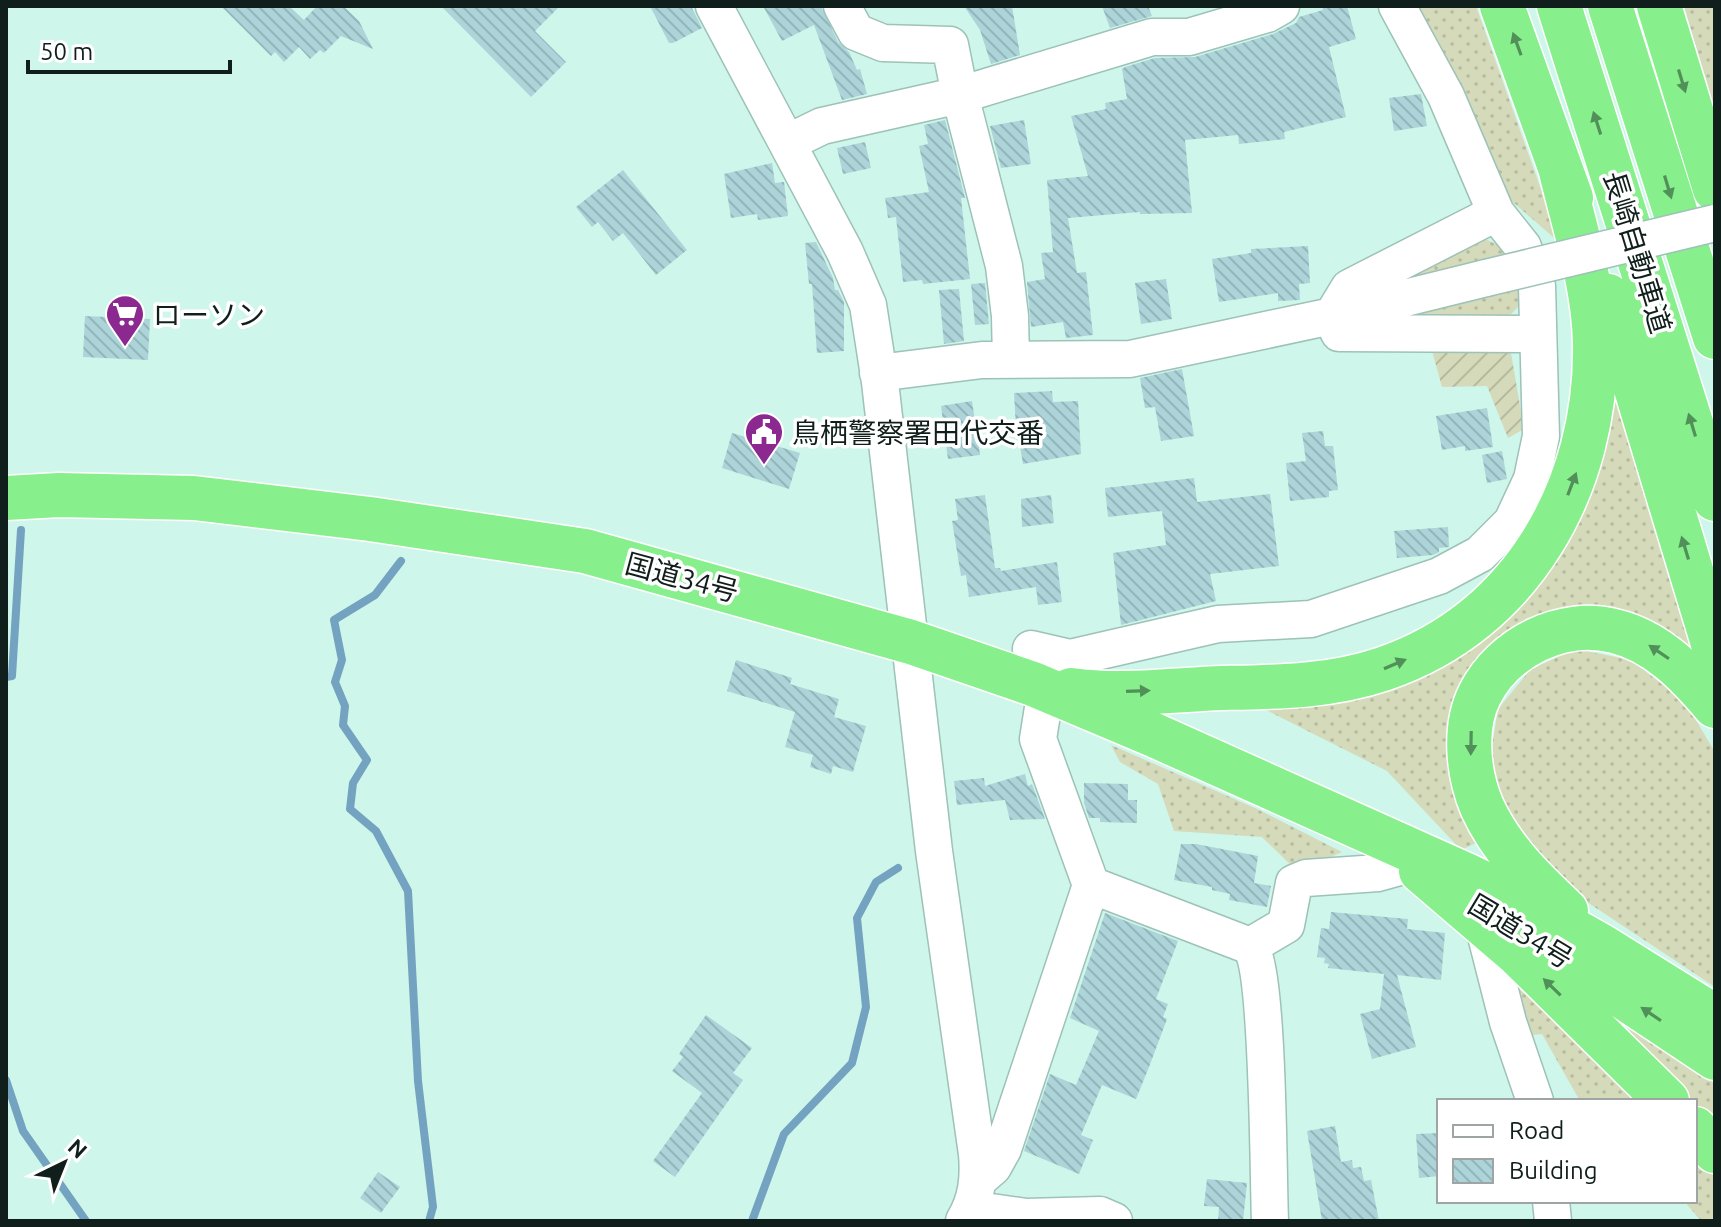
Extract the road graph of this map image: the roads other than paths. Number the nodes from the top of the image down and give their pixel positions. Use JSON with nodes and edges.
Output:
{"nodes":[{"id":1,"x":714,"y":6,"type":"edge"},
{"id":2,"x":842,"y":6,"type":"edge"},
{"id":3,"x":1281,"y":6,"type":"edge"},
{"id":4,"x":1397,"y":6,"type":"edge"},
{"id":5,"x":1502,"y":6,"type":"edge"},
{"id":6,"x":1559,"y":6,"type":"edge"},
{"id":7,"x":1610,"y":6,"type":"edge"},
{"id":8,"x":1659,"y":6,"type":"edge"},
{"id":9,"x":960,"y":95,"type":"junction"},
{"id":10,"x":787,"y":143,"type":"junction"},
{"id":11,"x":1561,"y":171,"type":"junction"},
{"id":12,"x":1715,"y":189,"type":"edge"},
{"id":13,"x":1496,"y":213,"type":"junction"},
{"id":14,"x":1715,"y":223,"type":"edge"},
{"id":15,"x":1332,"y":316,"type":"junction"},
{"id":16,"x":1538,"y":334,"type":"junction"},
{"id":17,"x":1715,"y":337,"type":"edge"},
{"id":18,"x":1011,"y":360,"type":"junction"},
{"id":19,"x":878,"y":373,"type":"junction"},
{"id":20,"x":6,"y":498,"type":"edge"},
{"id":21,"x":1715,"y":499,"type":"edge"},
{"id":22,"x":911,"y":642,"type":"junction"},
{"id":23,"x":1715,"y":650,"type":"edge"},
{"id":24,"x":1036,"y":674,"type":"junction"},
{"id":25,"x":1715,"y":706,"type":"edge"},
{"id":26,"x":1322,"y":813,"type":"junction"},
{"id":27,"x":1416,"y":868,"type":"junction"},
{"id":28,"x":1091,"y":885,"type":"junction"},
{"id":29,"x":1483,"y":924,"type":"junction"},
{"id":30,"x":1250,"y":946,"type":"junction"},
{"id":31,"x":1707,"y":1011,"type":"edge"},
{"id":32,"x":1715,"y":1058,"type":"edge"},
{"id":33,"x":1534,"y":1099,"type":"edge"},
{"id":34,"x":1665,"y":1099,"type":"edge"},
{"id":35,"x":1697,"y":1131,"type":"edge"},
{"id":36,"x":1715,"y":1151,"type":"edge"},
{"id":37,"x":971,"y":1203,"type":"edge"},
{"id":38,"x":1114,"y":1221,"type":"edge"},
{"id":39,"x":1270,"y":1221,"type":"edge"}],
"edges":[{"from":1,"to":10,"type":"street"},
{"from":2,"to":9,"type":"street"},
{"from":3,"to":9,"type":"street"},
{"from":4,"to":13,"type":"street"},
{"from":11,"to":5,"type":"highway","one_way":true},
{"from":21,"to":6,"type":"highway","name":"長崎自動車道","one_way":true},
{"from":7,"to":17,"type":"highway","name":"長崎自動車道","one_way":true},
{"from":8,"to":12,"type":"highway","one_way":true},
{"from":9,"to":10,"type":"street"},
{"from":9,"to":18,"type":"street"},
{"from":10,"to":19,"type":"street"},
{"from":23,"to":11,"type":"highway","one_way":true},
{"from":24,"to":11,"type":"highway","one_way":true},
{"from":13,"to":15,"type":"street"},
{"from":13,"to":16,"type":"street"},
{"from":14,"to":15,"type":"street","bridge":true},
{"from":15,"to":16,"type":"street"},
{"from":15,"to":18,"type":"street"},
{"from":16,"to":24,"type":"street"},
{"from":18,"to":19,"type":"street"},
{"from":19,"to":22,"type":"street"},
{"from":20,"to":22,"type":"highway","name":"国道34号"},
{"from":22,"to":24,"type":"highway","name":"国道34号"},
{"from":22,"to":37,"type":"street"},
{"from":24,"to":26,"type":"highway","name":"国道34号"},
{"from":24,"to":28,"type":"street"},
{"from":25,"to":31,"type":"highway","one_way":true},
{"from":26,"to":27,"type":"highway","name":"国道34号"},
{"from":26,"to":31,"type":"highway","name":"国道34号"},
{"from":27,"to":29,"type":"highway"},
{"from":27,"to":30,"type":"street"},
{"from":32,"to":27,"type":"highway","name":"国道34号","one_way":true},
{"from":28,"to":30,"type":"street"},
{"from":28,"to":37,"type":"street"},
{"from":29,"to":33,"type":"street"},
{"from":34,"to":29,"type":"highway","one_way":true},
{"from":30,"to":39,"type":"street"},
{"from":35,"to":36,"type":"highway"},
{"from":37,"to":38,"type":"street"}]}
